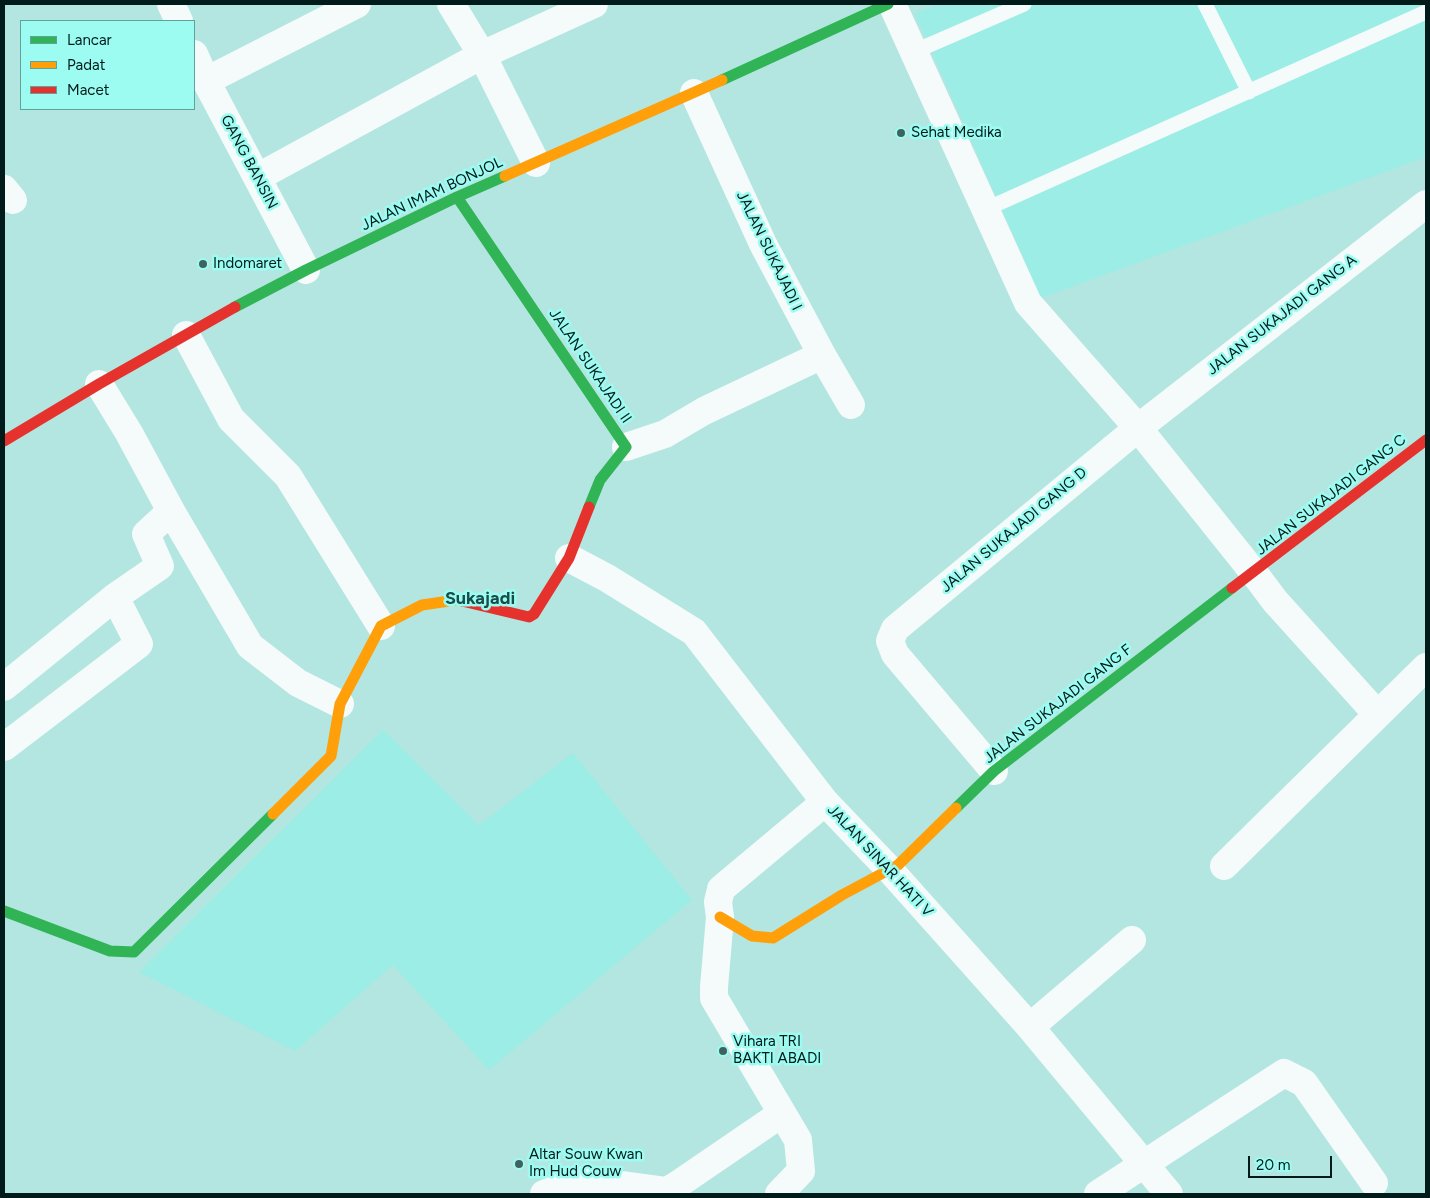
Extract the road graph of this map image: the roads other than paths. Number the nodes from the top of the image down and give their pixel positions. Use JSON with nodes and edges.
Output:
{"nodes":[{"id":1,"x":171,"y":4,"type":"edge"},
{"id":2,"x":357,"y":4,"type":"edge"},
{"id":3,"x":451,"y":4,"type":"edge"},
{"id":4,"x":594,"y":4,"type":"edge"},
{"id":5,"x":888,"y":4,"type":"edge"},
{"id":6,"x":892,"y":4,"type":"edge"},
{"id":7,"x":1024,"y":4,"type":"edge"},
{"id":8,"x":1205,"y":4,"type":"edge"},
{"id":9,"x":1426,"y":12,"type":"edge"},
{"id":10,"x":179,"y":20,"type":"edge"},
{"id":11,"x":913,"y":52,"type":"junction"},
{"id":12,"x":482,"y":55,"type":"junction"},
{"id":13,"x":195,"y":56,"type":"edge"},
{"id":14,"x":206,"y":82,"type":"junction"},
{"id":15,"x":1249,"y":92,"type":"junction"},
{"id":16,"x":694,"y":93,"type":"junction"},
{"id":17,"x":536,"y":163,"type":"junction"},
{"id":18,"x":258,"y":176,"type":"junction"},
{"id":19,"x":458,"y":197,"type":"junction"},
{"id":20,"x":1426,"y":204,"type":"edge"},
{"id":21,"x":986,"y":209,"type":"junction"},
{"id":22,"x":306,"y":270,"type":"junction"},
{"id":23,"x":186,"y":335,"type":"junction"},
{"id":24,"x":822,"y":355,"type":"junction"},
{"id":25,"x":99,"y":384,"type":"junction"},
{"id":26,"x":851,"y":405,"type":"dead end"},
{"id":27,"x":1138,"y":428,"type":"junction"},
{"id":28,"x":1426,"y":440,"type":"edge"},
{"id":29,"x":4,"y":441,"type":"edge"},
{"id":30,"x":626,"y":447,"type":"junction"},
{"id":31,"x":171,"y":511,"type":"junction"},
{"id":32,"x":569,"y":558,"type":"junction"},
{"id":33,"x":1254,"y":573,"type":"junction"},
{"id":34,"x":115,"y":597,"type":"junction"},
{"id":35,"x":381,"y":626,"type":"junction"},
{"id":36,"x":1426,"y":666,"type":"edge"},
{"id":37,"x":4,"y":686,"type":"edge"},
{"id":38,"x":340,"y":704,"type":"junction"},
{"id":39,"x":1377,"y":714,"type":"junction"},
{"id":40,"x":4,"y":747,"type":"edge"},
{"id":41,"x":994,"y":771,"type":"junction"},
{"id":42,"x":825,"y":802,"type":"junction"},
{"id":43,"x":1224,"y":866,"type":"dead end"},
{"id":44,"x":889,"y":869,"type":"junction"},
{"id":45,"x":4,"y":911,"type":"edge"},
{"id":46,"x":720,"y":917,"type":"junction"},
{"id":47,"x":1132,"y":940,"type":"dead end"},
{"id":48,"x":1030,"y":1027,"type":"junction"},
{"id":49,"x":781,"y":1114,"type":"junction"},
{"id":50,"x":1144,"y":1165,"type":"junction"},
{"id":51,"x":1374,"y":1183,"type":"dead end"},
{"id":52,"x":544,"y":1194,"type":"edge"},
{"id":53,"x":779,"y":1194,"type":"edge"},
{"id":54,"x":1098,"y":1194,"type":"edge"},
{"id":55,"x":1169,"y":1194,"type":"edge"}],
"edges":[{"from":1,"to":10,"type":"street"},
{"from":2,"to":14,"type":"street"},
{"from":3,"to":12,"type":"street"},
{"from":4,"to":12,"type":"street"},
{"from":5,"to":16,"type":"street","name":"JALAN IMAM BONJOL"},
{"from":6,"to":11,"type":"street"},
{"from":7,"to":11,"type":"lane"},
{"from":8,"to":15,"type":"lane"},
{"from":9,"to":15,"type":"lane"},
{"from":11,"to":21,"type":"street"},
{"from":12,"to":17,"type":"street"},
{"from":12,"to":18,"type":"street"},
{"from":13,"to":14,"type":"street","name":"GANG BANSIN"},
{"from":14,"to":18,"type":"street","name":"GANG BANSIN"},
{"from":15,"to":21,"type":"lane"},
{"from":16,"to":17,"type":"street","name":"JALAN IMAM BONJOL"},
{"from":16,"to":24,"type":"street","name":"JALAN SUKAJADI I"},
{"from":17,"to":19,"type":"street","name":"JALAN IMAM BONJOL"},
{"from":18,"to":22,"type":"street","name":"GANG BANSIN"},
{"from":19,"to":22,"type":"street","name":"JALAN IMAM BONJOL"},
{"from":19,"to":30,"type":"street","name":"JALAN SUKAJADI II"},
{"from":20,"to":27,"type":"street","name":"JALAN SUKAJADI GANG A"},
{"from":21,"to":27,"type":"street"},
{"from":22,"to":23,"type":"street","name":"JALAN IMAM BONJOL"},
{"from":23,"to":25,"type":"street","name":"JALAN IMAM BONJOL"},
{"from":23,"to":35,"type":"street"},
{"from":24,"to":26,"type":"street","name":"JALAN SUKAJADI I"},
{"from":24,"to":30,"type":"street"},
{"from":25,"to":29,"type":"street","name":"JALAN IMAM BONJOL"},
{"from":25,"to":31,"type":"street"},
{"from":27,"to":33,"type":"street"},
{"from":27,"to":41,"type":"street","name":"JALAN SUKAJADI GANG D"},
{"from":28,"to":33,"type":"street","name":"JALAN SUKAJADI GANG C"},
{"from":30,"to":32,"type":"street","name":"JALAN SUKAJADI II"},
{"from":31,"to":34,"type":"street"},
{"from":31,"to":38,"type":"street"},
{"from":32,"to":35,"type":"street","name":"JALAN SUKAJADI II"},
{"from":32,"to":42,"type":"street","name":"JALAN SINAR HATI V"},
{"from":33,"to":39,"type":"street"},
{"from":33,"to":41,"type":"street","name":"JALAN SUKAJADI GANG F"},
{"from":34,"to":37,"type":"street"},
{"from":34,"to":40,"type":"street"},
{"from":35,"to":38,"type":"street"},
{"from":36,"to":39,"type":"street"},
{"from":38,"to":45,"type":"street"},
{"from":39,"to":43,"type":"street"},
{"from":41,"to":44,"type":"street","name":"JALAN SUKAJADI GANG F"},
{"from":42,"to":44,"type":"street","name":"JALAN SINAR HATI V"},
{"from":42,"to":46,"type":"street"},
{"from":44,"to":46,"type":"street","name":"JALAN SUKAJADI GANG F"},
{"from":44,"to":48,"type":"street","name":"JALAN SINAR HATI V"},
{"from":46,"to":49,"type":"street"},
{"from":47,"to":48,"type":"street"},
{"from":48,"to":50,"type":"street","name":"JALAN SINAR HATI V"},
{"from":49,"to":52,"type":"street"},
{"from":49,"to":53,"type":"street"},
{"from":50,"to":51,"type":"street"},
{"from":50,"to":54,"type":"street"},
{"from":50,"to":55,"type":"street","name":"JALAN SINAR HATI V"}]}
